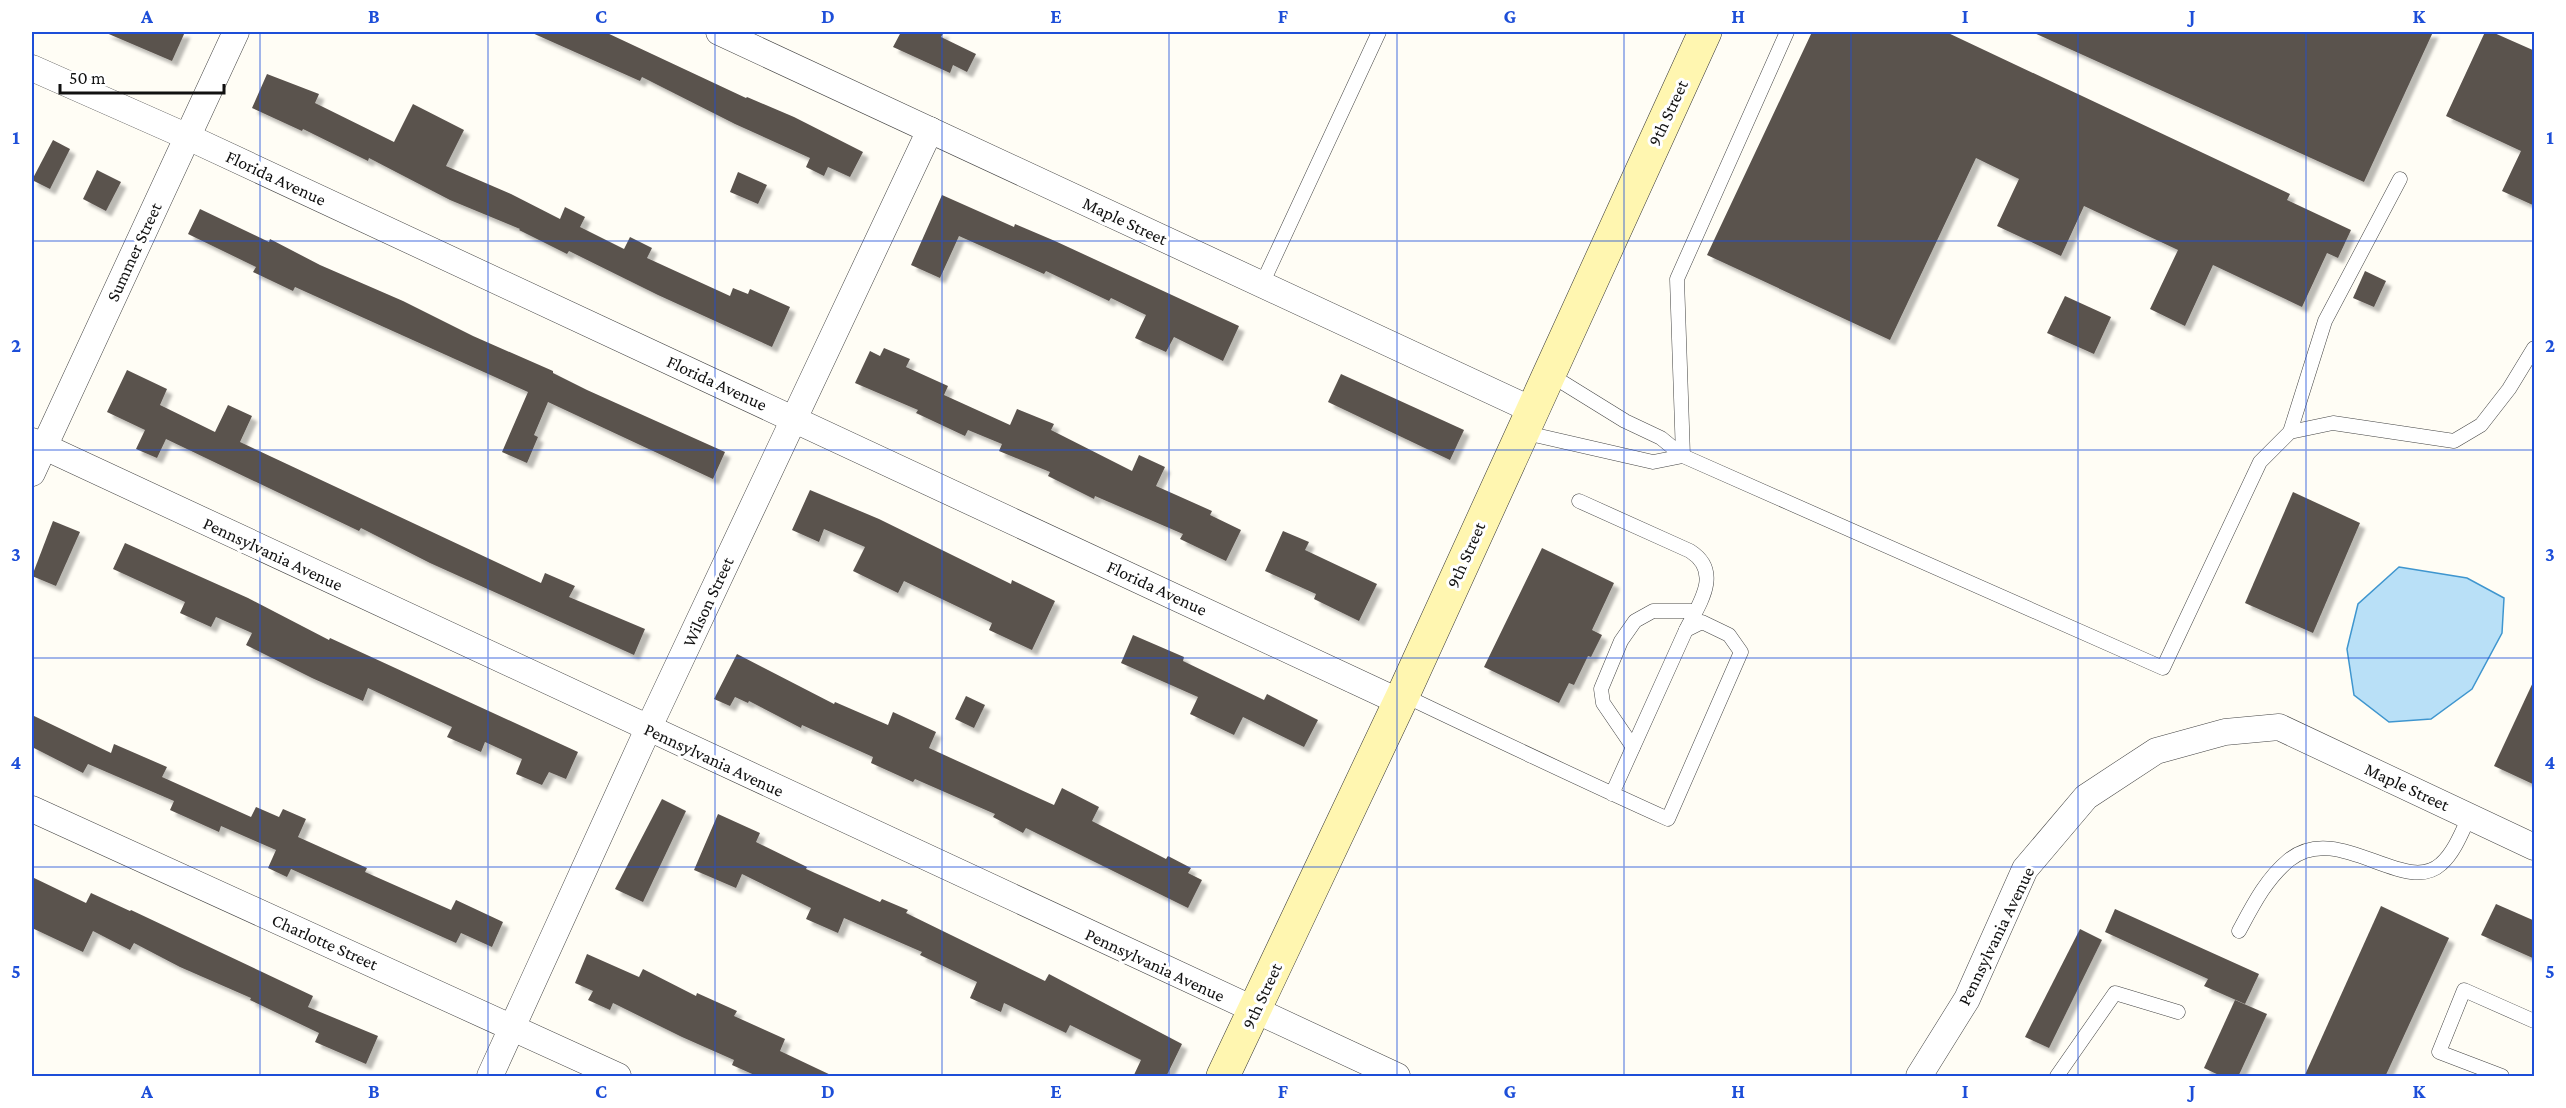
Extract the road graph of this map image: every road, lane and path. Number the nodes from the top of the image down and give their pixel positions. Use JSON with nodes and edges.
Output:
{"nodes":[{"id":1,"x":236,"y":32,"type":"edge"},
{"id":2,"x":1379,"y":32,"type":"edge"},
{"id":3,"x":1705,"y":32,"type":"edge"},
{"id":4,"x":1787,"y":32,"type":"edge"},
{"id":5,"x":729,"y":34,"type":"edge"},
{"id":6,"x":32,"y":68,"type":"edge"},
{"id":7,"x":930,"y":130,"type":"junction"},
{"id":8,"x":188,"y":137,"type":"junction"},
{"id":9,"x":2400,"y":179,"type":"dead end"},
{"id":10,"x":1262,"y":285,"type":"junction"},
{"id":11,"x":2535,"y":348,"type":"edge"},
{"id":12,"x":1548,"y":374,"type":"junction"},
{"id":13,"x":795,"y":420,"type":"junction"},
{"id":14,"x":1527,"y":421,"type":"junction"},
{"id":15,"x":2290,"y":432,"type":"junction"},
{"id":16,"x":38,"y":444,"type":"edge"},
{"id":17,"x":1683,"y":456,"type":"junction"},
{"id":18,"x":32,"y":473,"type":"edge"},
{"id":19,"x":1579,"y":501,"type":"dead end"},
{"id":20,"x":1695,"y":611,"type":"junction"},
{"id":21,"x":1686,"y":630,"type":"junction"},
{"id":22,"x":1402,"y":698,"type":"junction"},
{"id":23,"x":2279,"y":728,"type":"joint"},
{"id":24,"x":648,"y":729,"type":"junction"},
{"id":25,"x":1633,"y":747,"type":"junction"},
{"id":26,"x":1612,"y":794,"type":"junction"},
{"id":27,"x":32,"y":808,"type":"edge"},
{"id":28,"x":2469,"y":817,"type":"junction"},
{"id":29,"x":2535,"y":847,"type":"edge"},
{"id":30,"x":2239,"y":931,"type":"dead end"},
{"id":31,"x":1255,"y":1011,"type":"junction"},
{"id":32,"x":2178,"y":1012,"type":"dead end"},
{"id":33,"x":2535,"y":1021,"type":"edge"},
{"id":34,"x":513,"y":1027,"type":"junction"},
{"id":35,"x":490,"y":1077,"type":"edge"},
{"id":36,"x":618,"y":1077,"type":"edge"},
{"id":37,"x":1223,"y":1077,"type":"edge"},
{"id":38,"x":1397,"y":1077,"type":"edge"},
{"id":39,"x":1919,"y":1077,"type":"edge"},
{"id":40,"x":2057,"y":1077,"type":"edge"},
{"id":41,"x":2502,"y":1077,"type":"edge"}],
"edges":[{"from":1,"to":8,"type":"street","name":"Summer Street"},
{"from":2,"to":10,"type":"lane"},
{"from":3,"to":12,"type":"street","name":"9th Street"},
{"from":4,"to":17,"type":"lane"},
{"from":5,"to":7,"type":"street","name":"Maple Street"},
{"from":6,"to":8,"type":"street","name":"Florida Avenue"},
{"from":7,"to":10,"type":"street","name":"Maple Street"},
{"from":7,"to":13,"type":"street","name":"Wilson Street"},
{"from":8,"to":13,"type":"street","name":"Florida Avenue"},
{"from":8,"to":16,"type":"street","name":"Summer Street"},
{"from":9,"to":15,"type":"lane"},
{"from":10,"to":14,"type":"street","name":"Maple Street"},
{"from":11,"to":15,"type":"lane"},
{"from":12,"to":14,"type":"street","name":"9th Street"},
{"from":12,"to":17,"type":"lane"},
{"from":13,"to":22,"type":"street","name":"Florida Avenue"},
{"from":13,"to":24,"type":"street","name":"Wilson Street"},
{"from":14,"to":17,"type":"lane"},
{"from":14,"to":22,"type":"street","name":"9th Street"},
{"from":15,"to":17,"type":"lane"},
{"from":16,"to":18,"type":"street","name":"Summer Street"},
{"from":16,"to":24,"type":"street","name":"Pennsylvania Avenue"},
{"from":19,"to":20,"type":"lane"},
{"from":20,"to":21,"type":"lane"},
{"from":20,"to":25,"type":"lane"},
{"from":21,"to":25,"type":"lane"},
{"from":21,"to":26,"type":"lane"},
{"from":22,"to":26,"type":"lane"},
{"from":22,"to":31,"type":"street","name":"9th Street"},
{"from":23,"to":28,"type":"street","name":"Maple Street"},
{"from":23,"to":39,"type":"street","name":"Pennsylvania Avenue"},
{"from":24,"to":31,"type":"street","name":"Pennsylvania Avenue"},
{"from":24,"to":34,"type":"street","name":"Wilson Street"},
{"from":25,"to":26,"type":"lane"},
{"from":27,"to":34,"type":"street","name":"Charlotte Street"},
{"from":28,"to":29,"type":"street","name":"Maple Street"},
{"from":28,"to":30,"type":"lane"},
{"from":31,"to":37,"type":"street","name":"9th Street"},
{"from":31,"to":38,"type":"street","name":"Pennsylvania Avenue"},
{"from":32,"to":40,"type":"lane"},
{"from":33,"to":41,"type":"lane"},
{"from":34,"to":35,"type":"street","name":"Wilson Street"},
{"from":34,"to":36,"type":"street","name":"Charlotte Street"}]}
